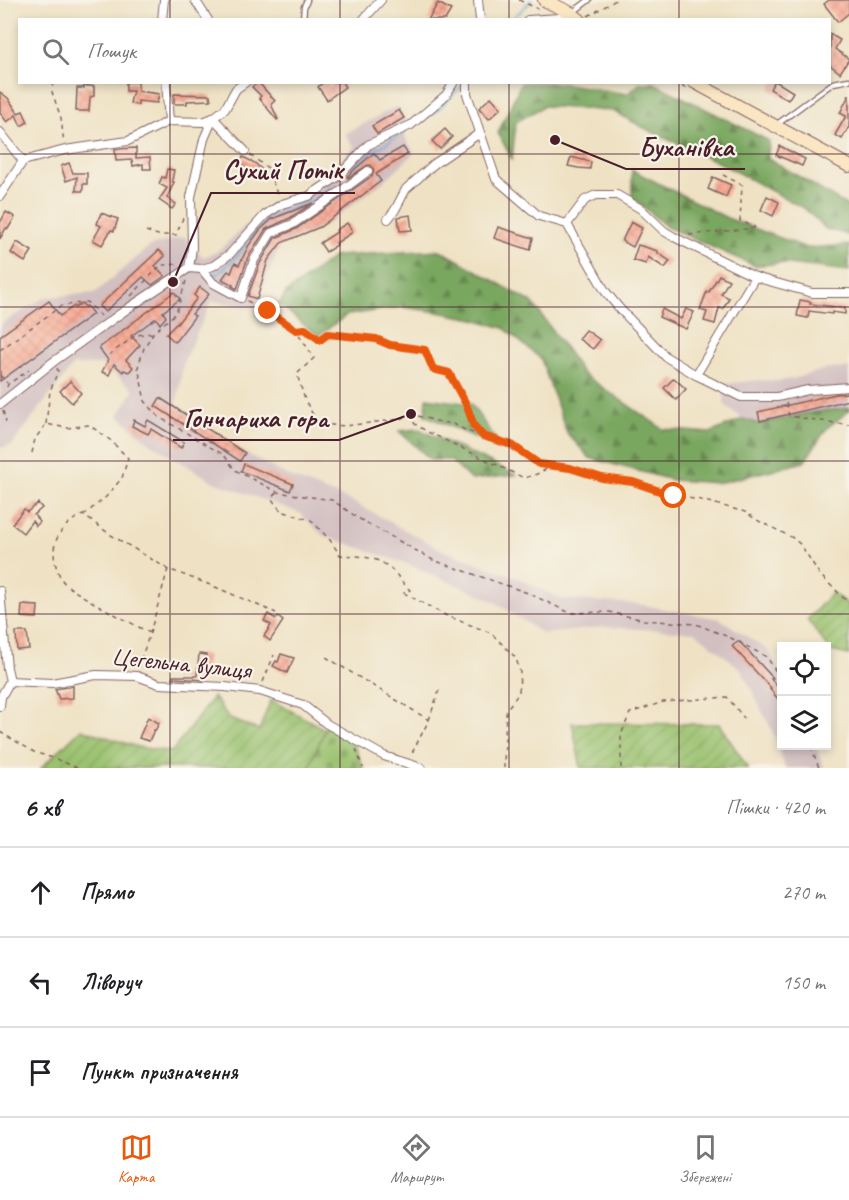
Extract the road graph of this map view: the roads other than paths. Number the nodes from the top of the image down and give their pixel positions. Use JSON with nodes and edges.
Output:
{"nodes":[{"id":1,"x":164,"y":0,"type":"edge"},
{"id":2,"x":195,"y":0,"type":"edge"},
{"id":3,"x":307,"y":0,"type":"edge"},
{"id":4,"x":381,"y":0,"type":"edge"},
{"id":5,"x":478,"y":0,"type":"edge"},
{"id":6,"x":589,"y":0,"type":"edge"},
{"id":7,"x":546,"y":5,"type":"edge"},
{"id":8,"x":162,"y":18,"type":"edge"},
{"id":9,"x":207,"y":18,"type":"edge"},
{"id":10,"x":303,"y":18,"type":"edge"},
{"id":11,"x":365,"y":18,"type":"edge"},
{"id":12,"x":480,"y":18,"type":"edge"},
{"id":13,"x":559,"y":18,"type":"edge"},
{"id":14,"x":576,"y":18,"type":"edge"},
{"id":15,"x":848,"y":79,"type":"edge"},
{"id":16,"x":166,"y":84,"type":"edge"},
{"id":17,"x":453,"y":84,"type":"edge"},
{"id":18,"x":467,"y":84,"type":"edge"},
{"id":19,"x":698,"y":84,"type":"edge"},
{"id":20,"x":235,"y":86,"type":"edge"},
{"id":21,"x":213,"y":118,"type":"junction"},
{"id":22,"x":168,"y":121,"type":"junction"},
{"id":23,"x":775,"y":126,"type":"junction"},
{"id":24,"x":0,"y":132,"type":"edge"},
{"id":25,"x":480,"y":133,"type":"junction"},
{"id":26,"x":245,"y":151,"type":"road end"},
{"id":27,"x":23,"y":161,"type":"junction"},
{"id":28,"x":849,"y":166,"type":"edge"},
{"id":29,"x":368,"y":171,"type":"dead end"},
{"id":30,"x":0,"y":196,"type":"edge"},
{"id":31,"x":388,"y":219,"type":"dead end"},
{"id":32,"x":567,"y":225,"type":"junction"},
{"id":33,"x":189,"y":266,"type":"junction"},
{"id":34,"x":204,"y":272,"type":"dead end"},
{"id":35,"x":755,"y":277,"type":"junction"},
{"id":36,"x":849,"y":293,"type":"edge"},
{"id":37,"x":696,"y":375,"type":"junction"},
{"id":38,"x":849,"y":387,"type":"edge"},
{"id":39,"x":1,"y":404,"type":"edge"},
{"id":40,"x":0,"y":591,"type":"edge"},
{"id":41,"x":10,"y":681,"type":"junction"},
{"id":42,"x":0,"y":706,"type":"edge"},
{"id":43,"x":422,"y":768,"type":"edge"}],
"edges":[{"from":1,"to":8,"type":"street"},
{"from":2,"to":9,"type":"street"},
{"from":3,"to":10,"type":"lane"},
{"from":4,"to":11,"type":"street"},
{"from":5,"to":12,"type":"street"},
{"from":6,"to":14,"type":"lane"},
{"from":7,"to":14,"type":"street"},
{"from":13,"to":14,"type":"street"},
{"from":15,"to":23,"type":"lane"},
{"from":16,"to":22,"type":"street"},
{"from":17,"to":33,"type":"street"},
{"from":18,"to":25,"type":"street"},
{"from":19,"to":23,"type":"street"},
{"from":20,"to":21,"type":"street"},
{"from":21,"to":22,"type":"street"},
{"from":21,"to":26,"type":"street"},
{"from":21,"to":33,"type":"street"},
{"from":22,"to":27,"type":"street"},
{"from":23,"to":28,"type":"street"},
{"from":24,"to":27,"type":"street"},
{"from":25,"to":31,"type":"street"},
{"from":25,"to":32,"type":"street"},
{"from":27,"to":30,"type":"street"},
{"from":29,"to":34,"type":"street"},
{"from":32,"to":35,"type":"street"},
{"from":32,"to":37,"type":"street"},
{"from":33,"to":39,"type":"street"},
{"from":35,"to":36,"type":"street"},
{"from":35,"to":37,"type":"street"},
{"from":37,"to":38,"type":"street"},
{"from":40,"to":41,"type":"street"},
{"from":41,"to":42,"type":"street"},
{"from":41,"to":43,"type":"street","name":"Цегельна вулиця"}]}
